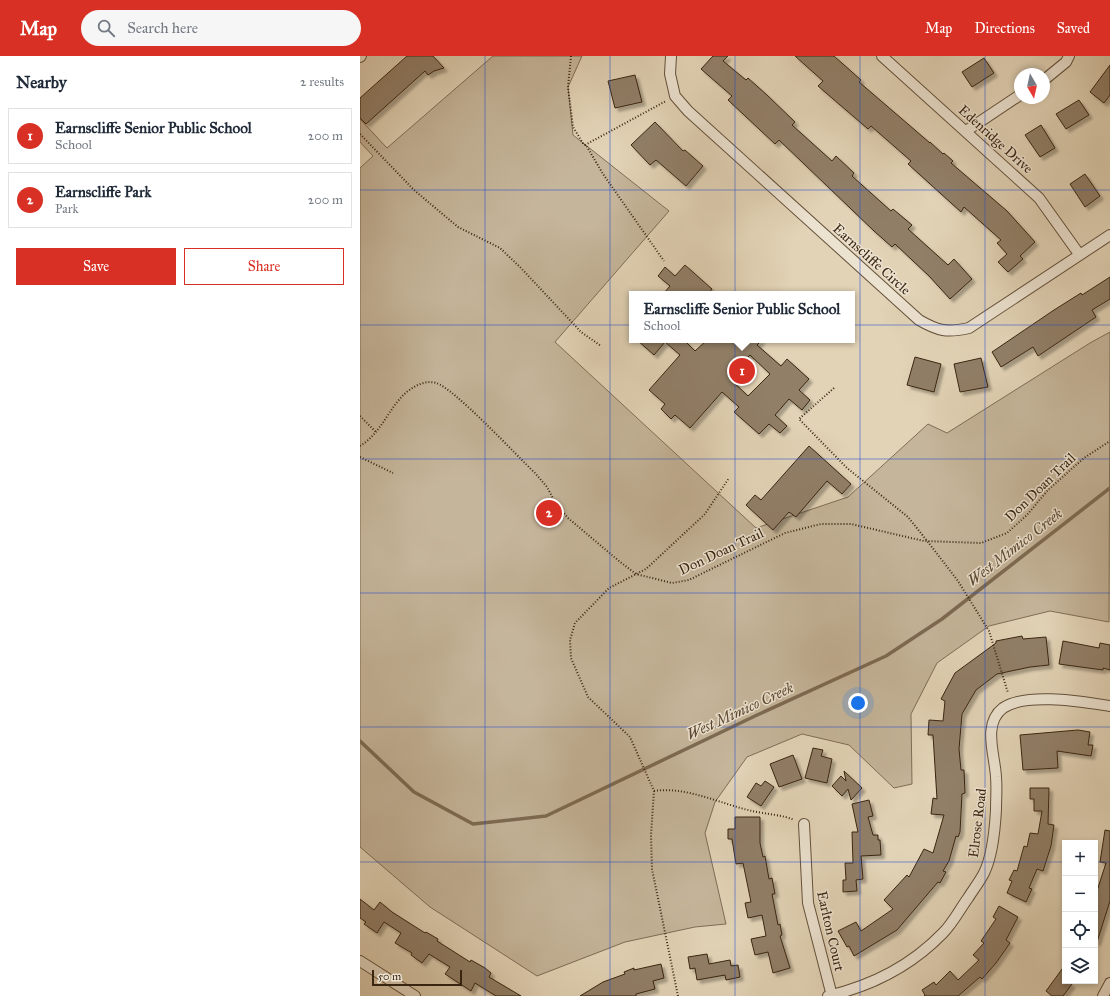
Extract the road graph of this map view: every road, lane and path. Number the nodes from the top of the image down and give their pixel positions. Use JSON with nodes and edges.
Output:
{"nodes":[{"id":1,"x":571,"y":56,"type":"edge"},
{"id":2,"x":671,"y":56,"type":"edge"},
{"id":3,"x":882,"y":56,"type":"edge"},
{"id":4,"x":1069,"y":56,"type":"edge"},
{"id":5,"x":1050,"y":75,"type":"edge"},
{"id":6,"x":675,"y":96,"type":"junction"},
{"id":7,"x":1014,"y":99,"type":"edge"},
{"id":8,"x":966,"y":131,"type":"junction"},
{"id":9,"x":360,"y":134,"type":"edge"},
{"id":10,"x":584,"y":145,"type":"junction"},
{"id":11,"x":1110,"y":235,"type":"edge"},
{"id":12,"x":1079,"y":254,"type":"junction"},
{"id":13,"x":664,"y":261,"type":"dead end"},
{"id":14,"x":601,"y":346,"type":"dead end"},
{"id":15,"x":834,"y":388,"type":"dead end"},
{"id":16,"x":360,"y":416,"type":"edge"},
{"id":17,"x":376,"y":432,"type":"junction"},
{"id":18,"x":1110,"y":441,"type":"edge"},
{"id":19,"x":360,"y":446,"type":"edge"},
{"id":20,"x":360,"y":457,"type":"edge"},
{"id":21,"x":393,"y":473,"type":"dead end"},
{"id":22,"x":729,"y":478,"type":"dead end"},
{"id":23,"x":928,"y":542,"type":"junction"},
{"id":24,"x":636,"y":574,"type":"junction"},
{"id":25,"x":1011,"y":704,"type":"junction"},
{"id":26,"x":1110,"y":706,"type":"edge"},
{"id":27,"x":654,"y":791,"type":"junction"},
{"id":28,"x":804,"y":824,"type":"joint"},
{"id":29,"x":360,"y":961,"type":"edge"},
{"id":30,"x":1110,"y":983,"type":"edge"},
{"id":31,"x":415,"y":996,"type":"edge"},
{"id":32,"x":678,"y":996,"type":"edge"},
{"id":33,"x":831,"y":996,"type":"edge"},
{"id":34,"x":1103,"y":996,"type":"edge"}],
"edges":[{"from":1,"to":10,"type":"path"},
{"from":2,"to":6,"type":"street","name":"Earnscliffe Circle"},
{"from":3,"to":8,"type":"street","name":"Edenridge Drive"},
{"from":4,"to":5,"type":"street"},
{"from":6,"to":10,"type":"path"},
{"from":6,"to":12,"type":"street","name":"Earnscliffe Circle"},
{"from":7,"to":8,"type":"street"},
{"from":8,"to":12,"type":"street","name":"Edenridge Drive"},
{"from":9,"to":14,"type":"path"},
{"from":10,"to":13,"type":"path"},
{"from":11,"to":12,"type":"street","name":"Earnscliffe Circle"},
{"from":15,"to":23,"type":"path"},
{"from":16,"to":17,"type":"path"},
{"from":17,"to":19,"type":"path","name":"Don Doan Trail"},
{"from":17,"to":24,"type":"path","name":"Don Doan Trail"},
{"from":18,"to":23,"type":"path","name":"Don Doan Trail"},
{"from":20,"to":21,"type":"path"},
{"from":22,"to":24,"type":"path"},
{"from":23,"to":24,"type":"path","name":"Don Doan Trail"},
{"from":23,"to":25,"type":"path"},
{"from":24,"to":27,"type":"path"},
{"from":25,"to":26,"type":"street","name":"Elrose Road"},
{"from":25,"to":33,"type":"street","name":"Elrose Road"},
{"from":27,"to":28,"type":"path"},
{"from":27,"to":32,"type":"path"},
{"from":28,"to":33,"type":"street","name":"Earlton Court"},
{"from":29,"to":31,"type":"street"},
{"from":30,"to":34,"type":"street"}]}
